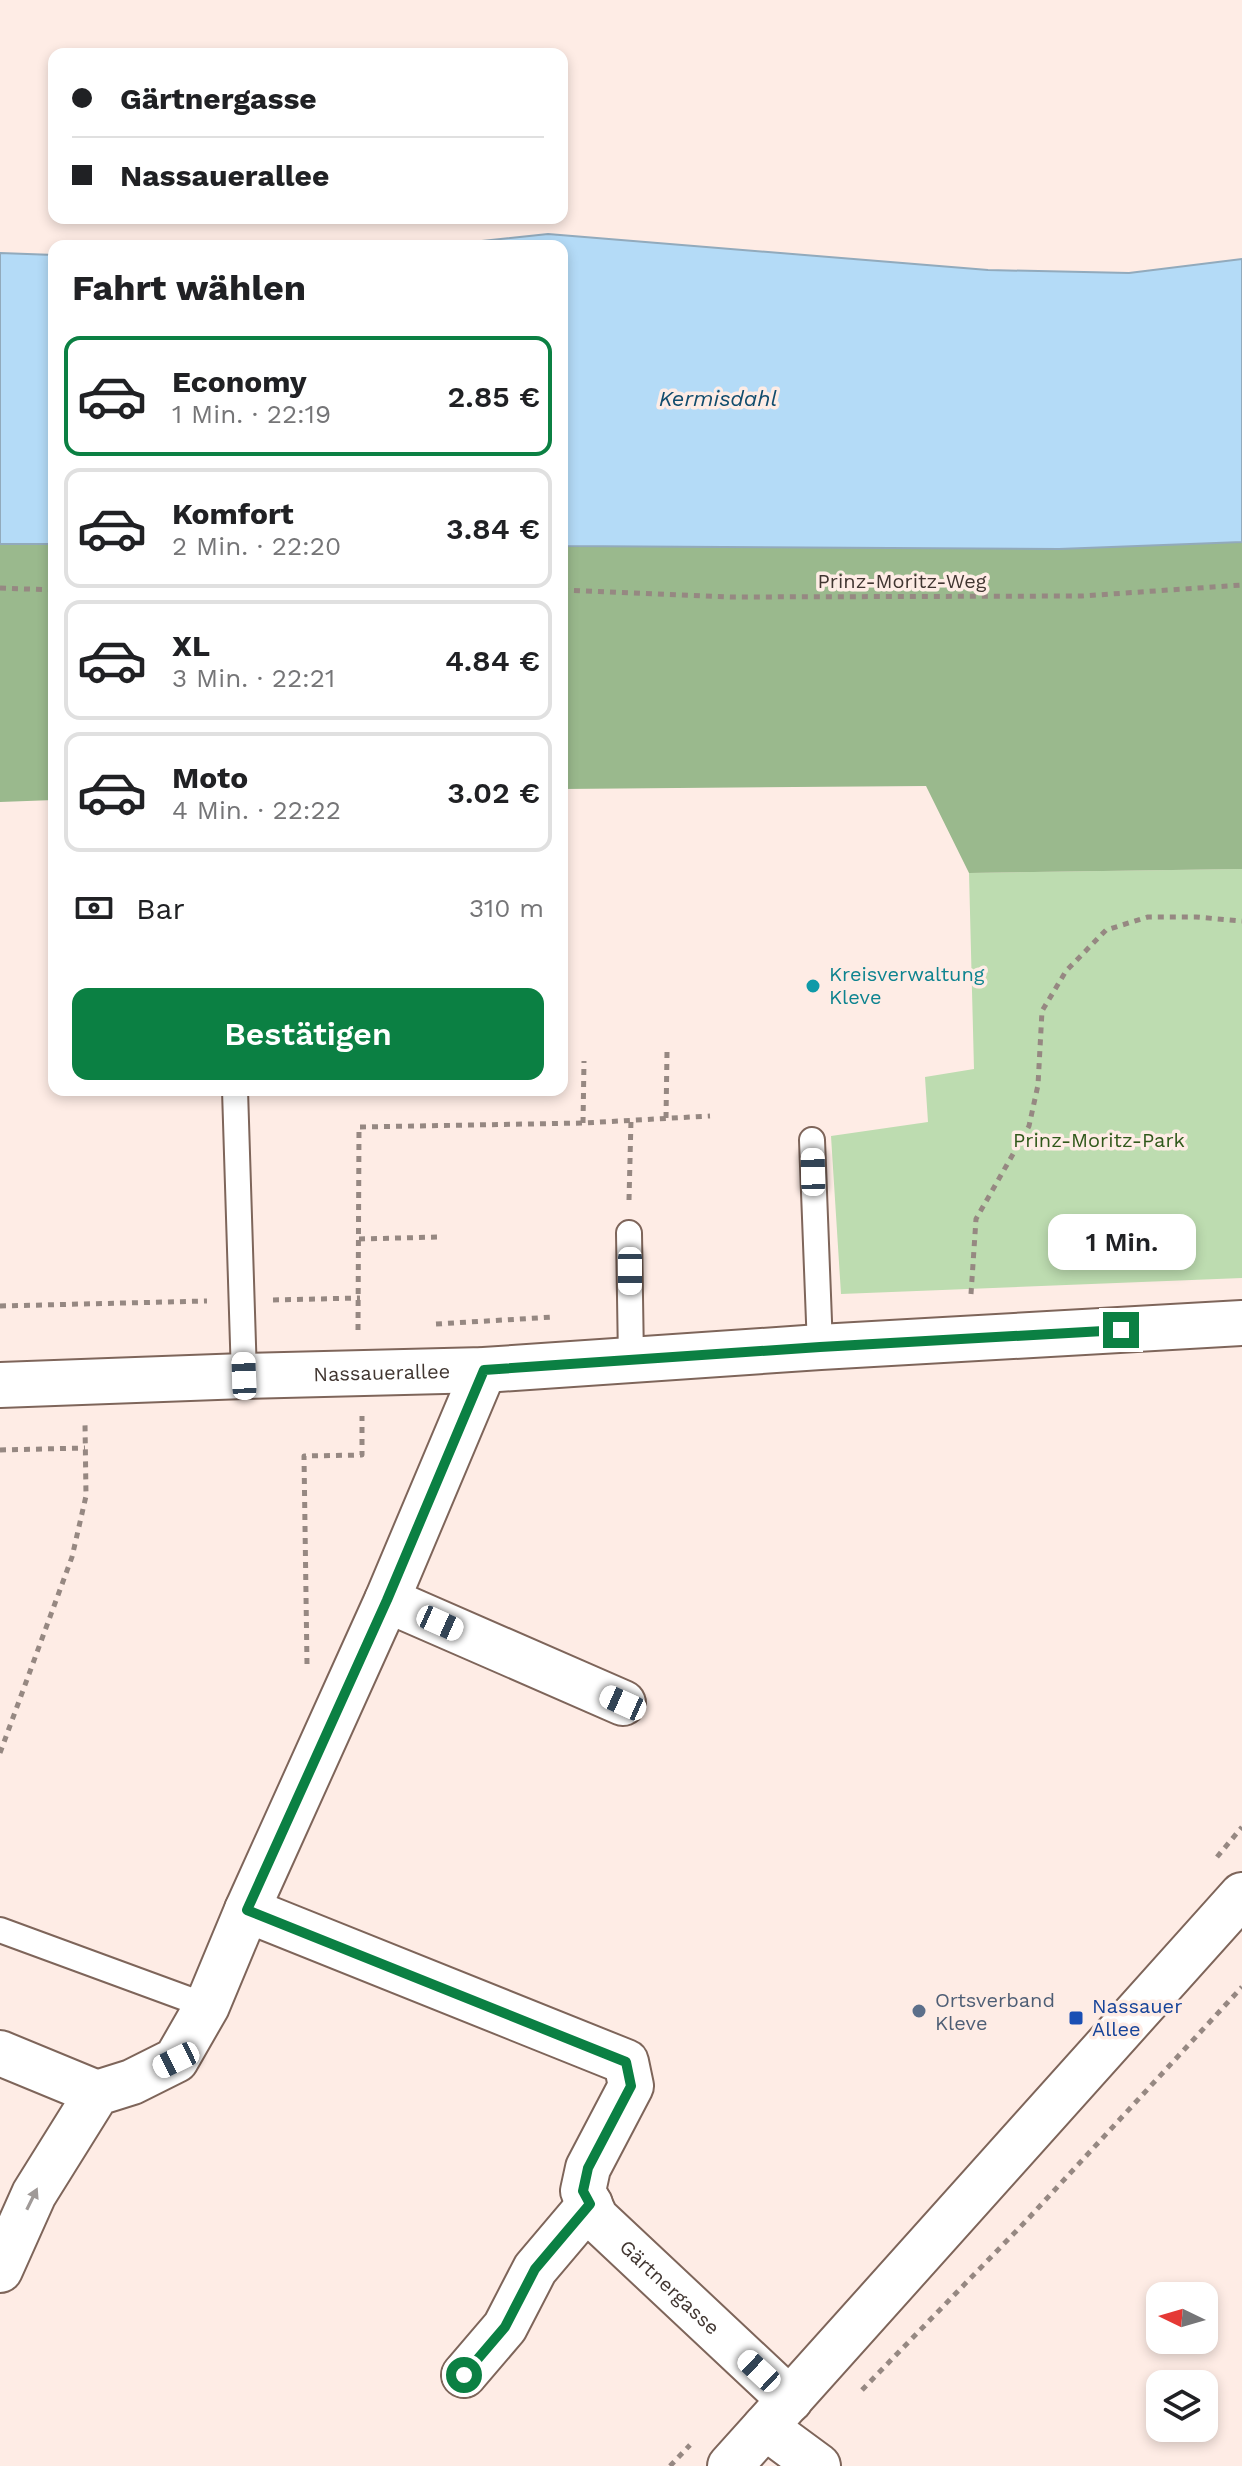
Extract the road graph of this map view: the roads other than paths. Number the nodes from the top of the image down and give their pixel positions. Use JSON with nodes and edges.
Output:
{"nodes":[{"id":1,"x":235,"y":1096,"type":"edge"},
{"id":2,"x":812,"y":1140,"type":"dead end"},
{"id":3,"x":629,"y":1233,"type":"road end"},
{"id":4,"x":1242,"y":1323,"type":"edge"},
{"id":5,"x":820,"y":1347,"type":"junction"},
{"id":6,"x":631,"y":1360,"type":"junction"},
{"id":7,"x":484,"y":1370,"type":"junction"},
{"id":8,"x":244,"y":1376,"type":"junction"},
{"id":9,"x":0,"y":1385,"type":"edge"},
{"id":10,"x":387,"y":1600,"type":"junction"},
{"id":11,"x":623,"y":1703,"type":"dead end"},
{"id":12,"x":1242,"y":1895,"type":"edge"},
{"id":13,"x":247,"y":1910,"type":"junction"},
{"id":14,"x":0,"y":1930,"type":"edge"},
{"id":15,"x":207,"y":2006,"type":"junction"},
{"id":16,"x":0,"y":2053,"type":"edge"},
{"id":17,"x":97,"y":2093,"type":"junction"},
{"id":18,"x":590,"y":2204,"type":"junction"},
{"id":19,"x":0,"y":2270,"type":"edge"},
{"id":20,"x":464,"y":2375,"type":"dead end"},
{"id":21,"x":777,"y":2414,"type":"junction"},
{"id":22,"x":730,"y":2466,"type":"edge"},
{"id":23,"x":818,"y":2466,"type":"edge"}],
"edges":[{"from":1,"to":8,"type":"lane"},
{"from":2,"to":5,"type":"lane"},
{"from":3,"to":6,"type":"lane"},
{"from":4,"to":5,"type":"street","name":"Nassauerallee"},
{"from":5,"to":6,"type":"street","name":"Nassauerallee"},
{"from":6,"to":7,"type":"street","name":"Nassauerallee"},
{"from":7,"to":8,"type":"street","name":"Nassauerallee"},
{"from":7,"to":10,"type":"street"},
{"from":8,"to":9,"type":"street","name":"Nassauerallee"},
{"from":10,"to":11,"type":"street"},
{"from":10,"to":13,"type":"street"},
{"from":12,"to":21,"type":"street"},
{"from":13,"to":15,"type":"street"},
{"from":13,"to":18,"type":"street"},
{"from":14,"to":15,"type":"lane"},
{"from":15,"to":17,"type":"street"},
{"from":16,"to":17,"type":"street"},
{"from":19,"to":17,"type":"street","one_way":true},
{"from":18,"to":20,"type":"street"},
{"from":18,"to":21,"type":"street","name":"Gärtnergasse"},
{"from":21,"to":22,"type":"street"},
{"from":21,"to":23,"type":"street","name":"Gärtnergasse"}]}
